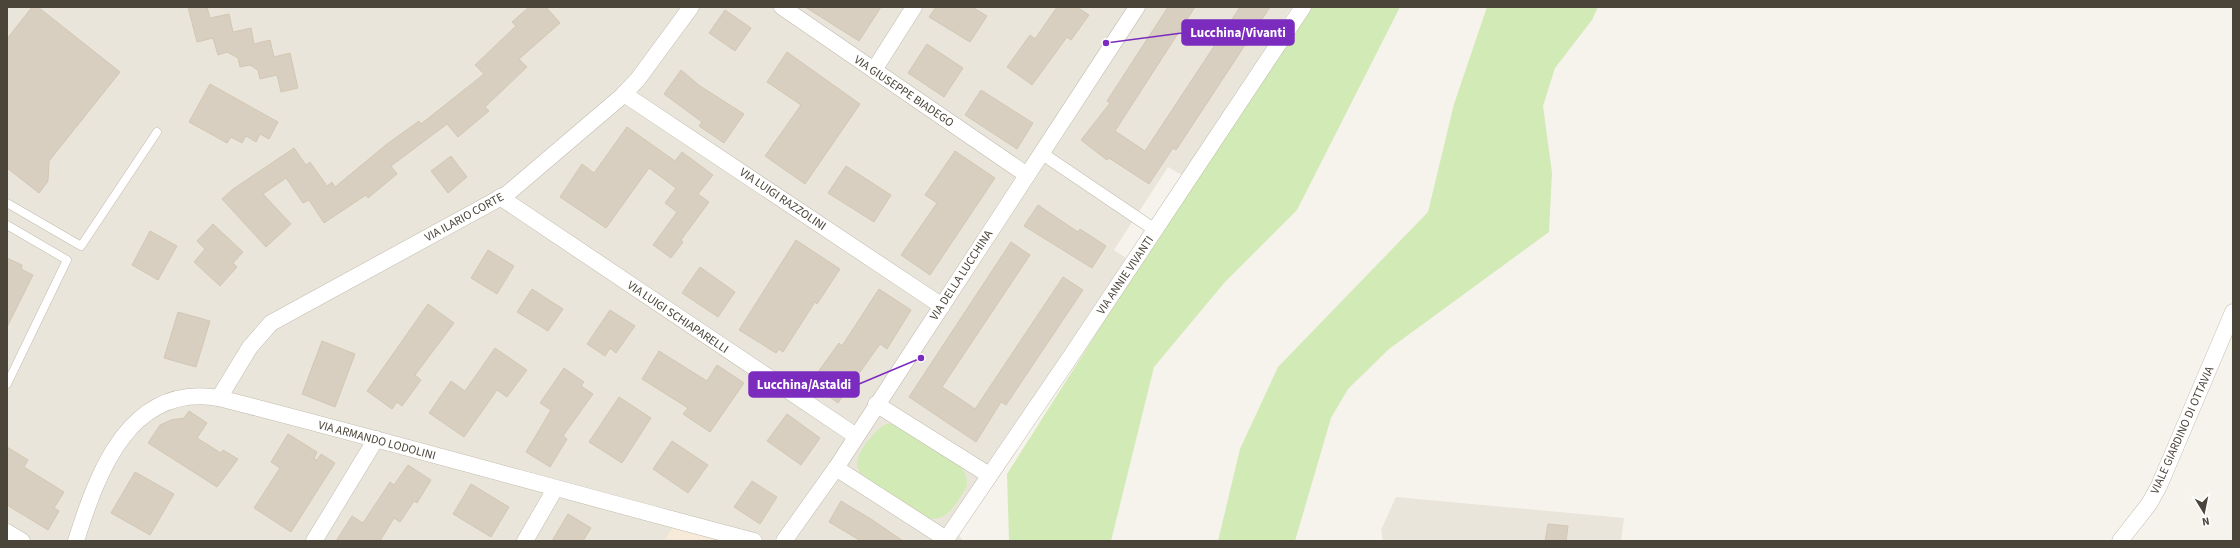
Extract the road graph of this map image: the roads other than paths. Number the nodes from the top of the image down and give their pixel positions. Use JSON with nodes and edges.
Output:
{"nodes":[{"id":1,"x":691,"y":7,"type":"edge"},
{"id":2,"x":782,"y":7,"type":"edge"},
{"id":3,"x":914,"y":7,"type":"edge"},
{"id":4,"x":1137,"y":7,"type":"edge"},
{"id":5,"x":1303,"y":7,"type":"edge"},
{"id":6,"x":874,"y":70,"type":"junction"},
{"id":7,"x":624,"y":94,"type":"junction"},
{"id":8,"x":157,"y":132,"type":"dead end"},
{"id":9,"x":1041,"y":153,"type":"junction"},
{"id":10,"x":1027,"y":175,"type":"junction"},
{"id":11,"x":500,"y":197,"type":"junction"},
{"id":12,"x":7,"y":203,"type":"edge"},
{"id":13,"x":7,"y":225,"type":"edge"},
{"id":14,"x":1155,"y":230,"type":"junction"},
{"id":15,"x":942,"y":306,"type":"junction"},
{"id":16,"x":2233,"y":312,"type":"edge"},
{"id":17,"x":7,"y":384,"type":"edge"},
{"id":18,"x":220,"y":398,"type":"junction"},
{"id":19,"x":876,"y":404,"type":"junction"},
{"id":20,"x":856,"y":436,"type":"junction"},
{"id":21,"x":376,"y":439,"type":"junction"},
{"id":22,"x":836,"y":468,"type":"junction"},
{"id":23,"x":989,"y":475,"type":"junction"},
{"id":24,"x":555,"y":489,"type":"junction"},
{"id":25,"x":7,"y":532,"type":"edge"},
{"id":26,"x":946,"y":540,"type":"edge"},
{"id":27,"x":22,"y":541,"type":"edge"},
{"id":28,"x":76,"y":541,"type":"edge"},
{"id":29,"x":314,"y":541,"type":"edge"},
{"id":30,"x":525,"y":541,"type":"edge"},
{"id":31,"x":754,"y":541,"type":"edge"},
{"id":32,"x":784,"y":541,"type":"edge"},
{"id":33,"x":2120,"y":541,"type":"edge"}],
"edges":[{"from":1,"to":7,"type":"street","name":"VIA ILARIO CORTE"},
{"from":2,"to":6,"type":"street","name":"VIA GIUSEPPE BIADEGO"},
{"from":3,"to":6,"type":"street"},
{"from":4,"to":9,"type":"street","name":"VIA DELLA LUCCHINA"},
{"from":5,"to":14,"type":"street","name":"VIA ANNIE VIVANTI"},
{"from":6,"to":10,"type":"street","name":"VIA GIUSEPPE BIADEGO"},
{"from":7,"to":11,"type":"street","name":"VIA ILARIO CORTE"},
{"from":7,"to":15,"type":"street","name":"VIA LUIGI RAZZOLINI"},
{"from":8,"to":12,"type":"lane"},
{"from":9,"to":10,"type":"street","name":"VIA DELLA LUCCHINA"},
{"from":9,"to":14,"type":"street"},
{"from":10,"to":15,"type":"street","name":"VIA DELLA LUCCHINA"},
{"from":11,"to":18,"type":"street","name":"VIA ILARIO CORTE"},
{"from":11,"to":20,"type":"street","name":"VIA LUIGI SCHIAPARELLI"},
{"from":13,"to":17,"type":"lane"},
{"from":14,"to":23,"type":"street","name":"VIA ANNIE VIVANTI"},
{"from":15,"to":19,"type":"street","name":"VIA DELLA LUCCHINA"},
{"from":16,"to":33,"type":"street","name":"VIALE GIARDINO DI OTTAVIA"},
{"from":18,"to":21,"type":"street","name":"VIA ARMANDO LODOLINI"},
{"from":18,"to":28,"type":"street","name":"VIA ARMANDO LODOLINI"},
{"from":19,"to":20,"type":"street","name":"VIA DELLA LUCCHINA"},
{"from":19,"to":23,"type":"street"},
{"from":20,"to":22,"type":"street","name":"VIA DELLA LUCCHINA"},
{"from":21,"to":24,"type":"street","name":"VIA ARMANDO LODOLINI"},
{"from":21,"to":29,"type":"street"},
{"from":22,"to":26,"type":"street"},
{"from":22,"to":32,"type":"street","name":"VIA DELLA LUCCHINA"},
{"from":23,"to":26,"type":"street","name":"VIA ANNIE VIVANTI"},
{"from":24,"to":30,"type":"street"},
{"from":24,"to":31,"type":"street","name":"VIA ARMANDO LODOLINI"},
{"from":25,"to":27,"type":"street"}]}
